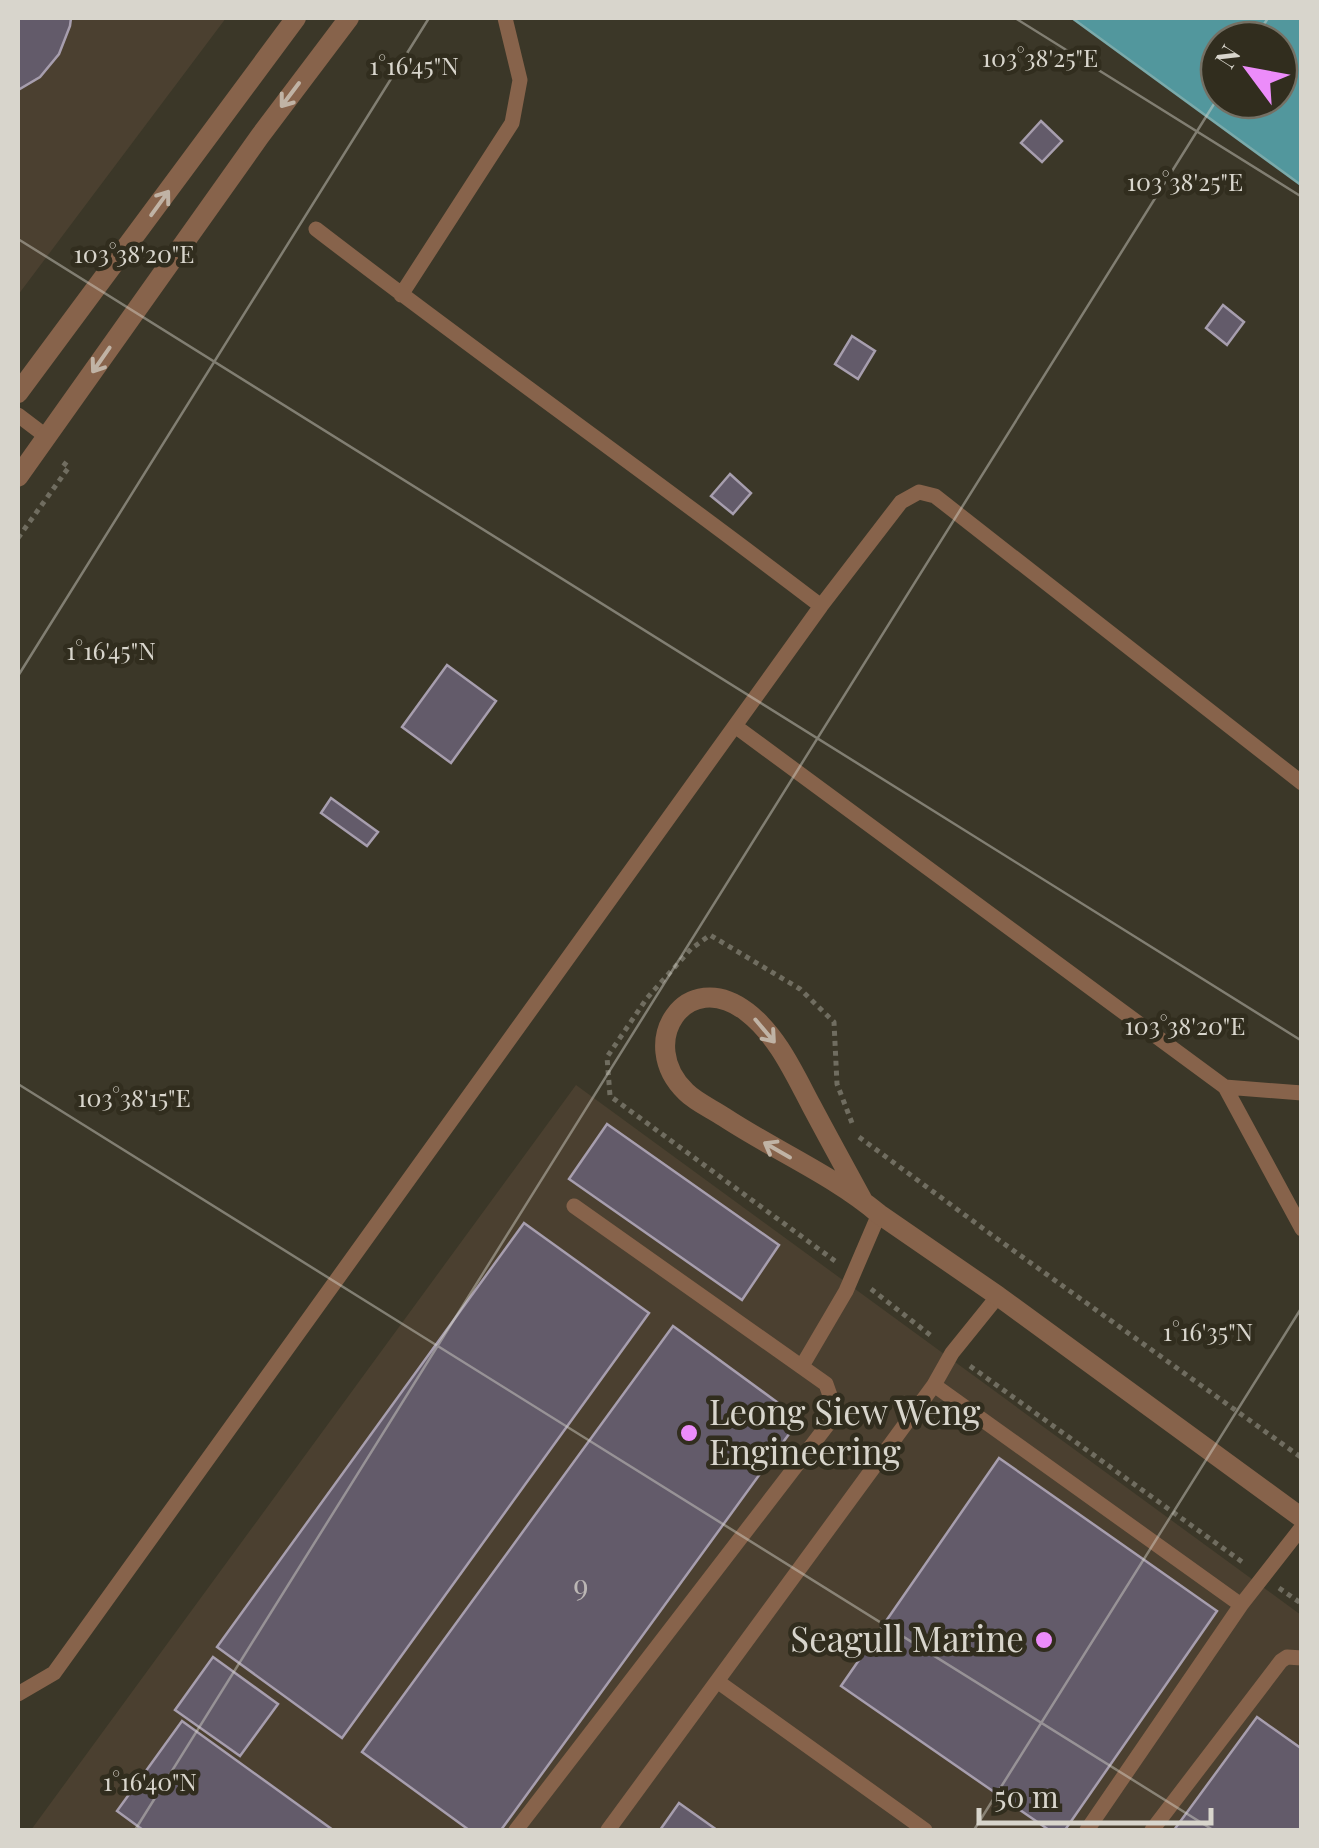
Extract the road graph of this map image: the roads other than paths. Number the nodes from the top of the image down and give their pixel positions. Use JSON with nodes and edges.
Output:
{"nodes":[{"id":1,"x":296,"y":18,"type":"edge"},
{"id":2,"x":349,"y":18,"type":"edge"},
{"id":3,"x":505,"y":18,"type":"edge"},
{"id":4,"x":316,"y":229,"type":"dead end"},
{"id":5,"x":401,"y":294,"type":"junction"},
{"id":6,"x":18,"y":393,"type":"edge"},
{"id":7,"x":18,"y":415,"type":"edge"},
{"id":8,"x":43,"y":441,"type":"junction"},
{"id":9,"x":18,"y":476,"type":"edge"},
{"id":10,"x":821,"y":606,"type":"junction"},
{"id":11,"x":735,"y":726,"type":"junction"},
{"id":12,"x":1302,"y":783,"type":"edge"},
{"id":13,"x":1226,"y":1087,"type":"junction"},
{"id":14,"x":1302,"y":1093,"type":"edge"},
{"id":15,"x":862,"y":1200,"type":"junction"},
{"id":16,"x":574,"y":1206,"type":"dead end"},
{"id":17,"x":879,"y":1214,"type":"junction"},
{"id":18,"x":1302,"y":1229,"type":"edge"},
{"id":19,"x":998,"y":1296,"type":"junction"},
{"id":20,"x":802,"y":1366,"type":"junction"},
{"id":21,"x":934,"y":1385,"type":"junction"},
{"id":22,"x":1302,"y":1518,"type":"edge"},
{"id":23,"x":1302,"y":1528,"type":"edge"},
{"id":24,"x":1242,"y":1605,"type":"junction"},
{"id":25,"x":1302,"y":1658,"type":"edge"},
{"id":26,"x":717,"y":1681,"type":"junction"},
{"id":27,"x":18,"y":1694,"type":"edge"},
{"id":28,"x":516,"y":1830,"type":"edge"},
{"id":29,"x":608,"y":1830,"type":"edge"},
{"id":30,"x":925,"y":1830,"type":"edge"},
{"id":31,"x":1087,"y":1830,"type":"edge"},
{"id":32,"x":1152,"y":1830,"type":"edge"}],
"edges":[{"from":6,"to":1,"type":"street","one_way":true},
{"from":2,"to":8,"type":"street","one_way":true},
{"from":3,"to":5,"type":"lane"},
{"from":4,"to":5,"type":"lane"},
{"from":5,"to":10,"type":"lane"},
{"from":7,"to":8,"type":"lane"},
{"from":8,"to":9,"type":"street"},
{"from":10,"to":11,"type":"lane"},
{"from":10,"to":12,"type":"lane"},
{"from":11,"to":13,"type":"lane"},
{"from":11,"to":27,"type":"lane"},
{"from":13,"to":14,"type":"lane"},
{"from":13,"to":18,"type":"lane"},
{"from":15,"to":15,"type":"street","one_way":true},
{"from":15,"to":17,"type":"street"},
{"from":16,"to":20,"type":"lane"},
{"from":17,"to":19,"type":"street"},
{"from":17,"to":20,"type":"lane"},
{"from":19,"to":21,"type":"lane"},
{"from":19,"to":22,"type":"street"},
{"from":20,"to":28,"type":"lane"},
{"from":21,"to":24,"type":"lane"},
{"from":21,"to":26,"type":"lane"},
{"from":23,"to":24,"type":"lane"},
{"from":24,"to":31,"type":"lane"},
{"from":25,"to":32,"type":"lane"},
{"from":26,"to":29,"type":"lane"},
{"from":26,"to":30,"type":"lane"}]}
